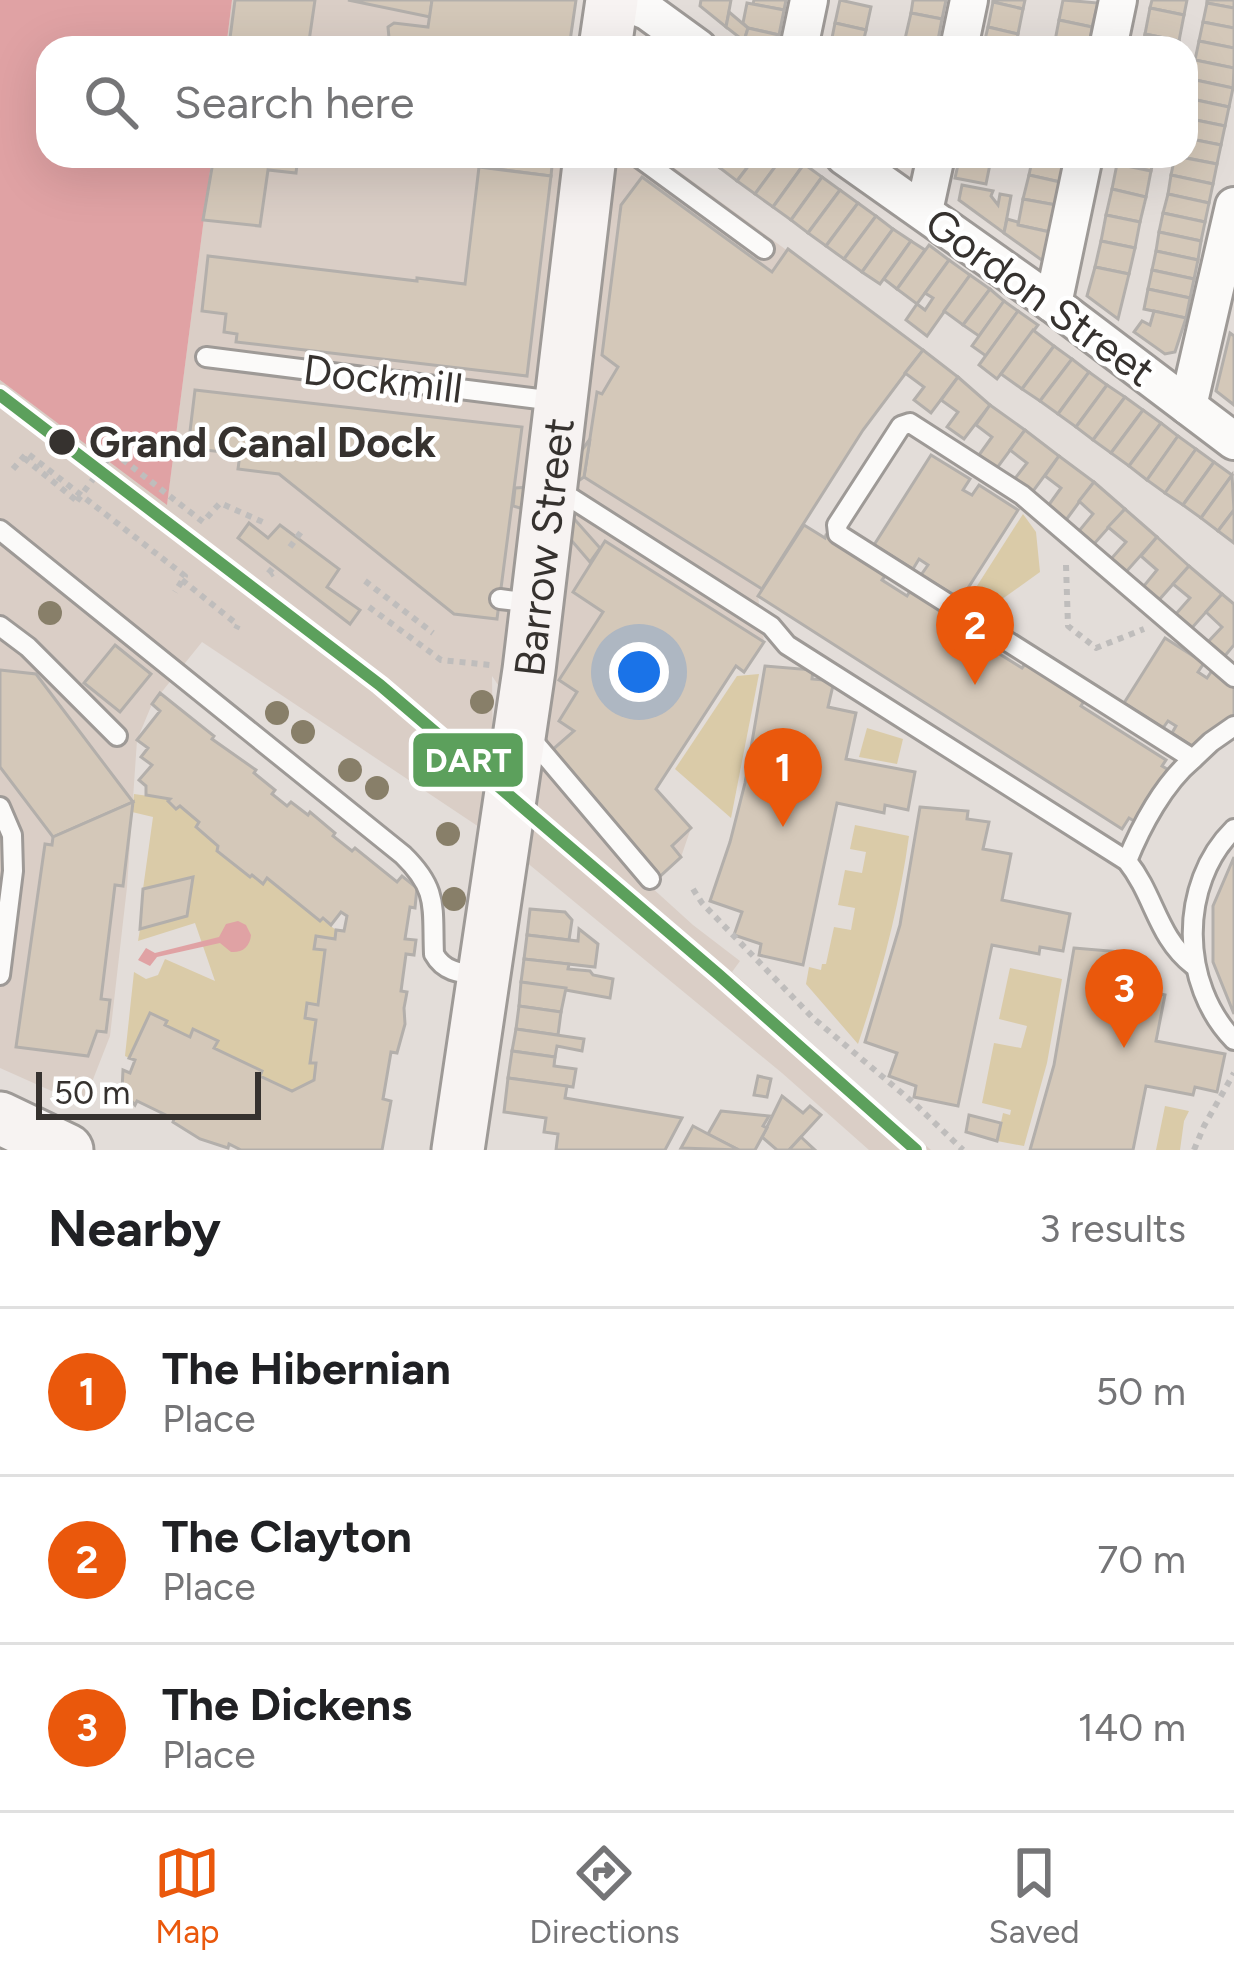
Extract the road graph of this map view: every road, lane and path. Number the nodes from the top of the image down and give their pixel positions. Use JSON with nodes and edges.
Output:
{"nodes":[{"id":1,"x":616,"y":0,"type":"edge"},
{"id":2,"x":808,"y":0,"type":"edge"},
{"id":3,"x":969,"y":0,"type":"edge"},
{"id":4,"x":1118,"y":0,"type":"edge"},
{"id":5,"x":608,"y":36,"type":"edge"},
{"id":6,"x":681,"y":36,"type":"edge"},
{"id":7,"x":801,"y":36,"type":"edge"},
{"id":8,"x":961,"y":36,"type":"edge"},
{"id":9,"x":1110,"y":36,"type":"edge"},
{"id":10,"x":589,"y":168,"type":"edge"},
{"id":11,"x":653,"y":168,"type":"edge"},
{"id":12,"x":861,"y":168,"type":"edge"},
{"id":13,"x":933,"y":168,"type":"edge"},
{"id":14,"x":1081,"y":168,"type":"edge"},
{"id":15,"x":1234,"y":206,"type":"edge"},
{"id":16,"x":924,"y":211,"type":"junction"},
{"id":17,"x":764,"y":249,"type":"dead end"},
{"id":18,"x":1228,"y":258,"type":"edge"},
{"id":19,"x":1053,"y":304,"type":"junction"},
{"id":20,"x":206,"y":357,"type":"dead end"},
{"id":21,"x":560,"y":402,"type":"junction"},
{"id":22,"x":1188,"y":406,"type":"junction"},
{"id":23,"x":1234,"y":441,"type":"edge"},
{"id":24,"x":23,"y":458,"type":"junction"},
{"id":25,"x":13,"y":469,"type":"dead end"},
{"id":26,"x":551,"y":485,"type":"junction"},
{"id":27,"x":265,"y":523,"type":"dead end"},
{"id":28,"x":0,"y":530,"type":"edge"},
{"id":29,"x":301,"y":532,"type":"dead end"},
{"id":30,"x":1065,"y":532,"type":"junction"},
{"id":31,"x":290,"y":547,"type":"dead end"},
{"id":32,"x":182,"y":580,"type":"junction"},
{"id":33,"x":365,"y":581,"type":"dead end"},
{"id":34,"x":175,"y":592,"type":"dead end"},
{"id":35,"x":369,"y":607,"type":"dead end"},
{"id":36,"x":1168,"y":620,"type":"junction"},
{"id":37,"x":0,"y":626,"type":"edge"},
{"id":38,"x":236,"y":629,"type":"dead end"},
{"id":39,"x":433,"y":633,"type":"dead end"},
{"id":40,"x":472,"y":663,"type":"dead end"},
{"id":41,"x":1234,"y":677,"type":"edge"},
{"id":42,"x":1234,"y":726,"type":"edge"},
{"id":43,"x":521,"y":727,"type":"junction"},
{"id":44,"x":117,"y":736,"type":"dead end"},
{"id":45,"x":1193,"y":759,"type":"junction"},
{"id":46,"x":0,"y":808,"type":"edge"},
{"id":47,"x":1234,"y":829,"type":"edge"},
{"id":48,"x":1127,"y":861,"type":"junction"},
{"id":49,"x":650,"y":879,"type":"dead end"},
{"id":50,"x":692,"y":889,"type":"dead end"},
{"id":51,"x":1193,"y":965,"type":"junction"},
{"id":52,"x":0,"y":975,"type":"edge"},
{"id":53,"x":483,"y":975,"type":"junction"},
{"id":54,"x":1234,"y":1040,"type":"edge"},
{"id":55,"x":1234,"y":1073,"type":"edge"},
{"id":56,"x":0,"y":1118,"type":"edge"},
{"id":57,"x":67,"y":1150,"type":"edge"},
{"id":58,"x":458,"y":1150,"type":"edge"},
{"id":59,"x":963,"y":1150,"type":"edge"},
{"id":60,"x":1194,"y":1150,"type":"edge"}],
"edges":[{"from":1,"to":5,"type":"street"},
{"from":1,"to":6,"type":"street"},
{"from":2,"to":7,"type":"street"},
{"from":3,"to":8,"type":"street"},
{"from":4,"to":9,"type":"street"},
{"from":10,"to":21,"type":"street","name":"Barrow Street"},
{"from":11,"to":17,"type":"lane"},
{"from":12,"to":16,"type":"street","name":"Gordon Street"},
{"from":13,"to":16,"type":"street"},
{"from":14,"to":19,"type":"street"},
{"from":15,"to":18,"type":"street"},
{"from":16,"to":19,"type":"street","name":"Gordon Street"},
{"from":18,"to":22,"type":"street"},
{"from":19,"to":22,"type":"street","name":"Gordon Street"},
{"from":20,"to":21,"type":"lane","name":"Dockmill"},
{"from":21,"to":26,"type":"street","name":"Barrow Street"},
{"from":22,"to":23,"type":"street","name":"Gordon Street"},
{"from":24,"to":25,"type":"path"},
{"from":24,"to":27,"type":"path","bridge":true},
{"from":24,"to":32,"type":"path"},
{"from":26,"to":43,"type":"street","name":"Barrow Street"},
{"from":26,"to":48,"type":"lane"},
{"from":28,"to":53,"type":"lane"},
{"from":29,"to":31,"type":"path"},
{"from":30,"to":36,"type":"lane"},
{"from":30,"to":36,"type":"path"},
{"from":30,"to":45,"type":"lane"},
{"from":32,"to":34,"type":"path"},
{"from":32,"to":38,"type":"path"},
{"from":33,"to":39,"type":"path"},
{"from":35,"to":40,"type":"path"},
{"from":36,"to":41,"type":"lane"},
{"from":37,"to":44,"type":"lane"},
{"from":42,"to":45,"type":"lane"},
{"from":43,"to":49,"type":"lane"},
{"from":43,"to":53,"type":"street","name":"Barrow Street"},
{"from":45,"to":48,"type":"lane"},
{"from":46,"to":52,"type":"lane"},
{"from":47,"to":51,"type":"lane"},
{"from":48,"to":51,"type":"lane"},
{"from":50,"to":59,"type":"path"},
{"from":51,"to":54,"type":"lane"},
{"from":53,"to":58,"type":"street","name":"Barrow Street"},
{"from":55,"to":60,"type":"path"},
{"from":56,"to":57,"type":"street"}]}
